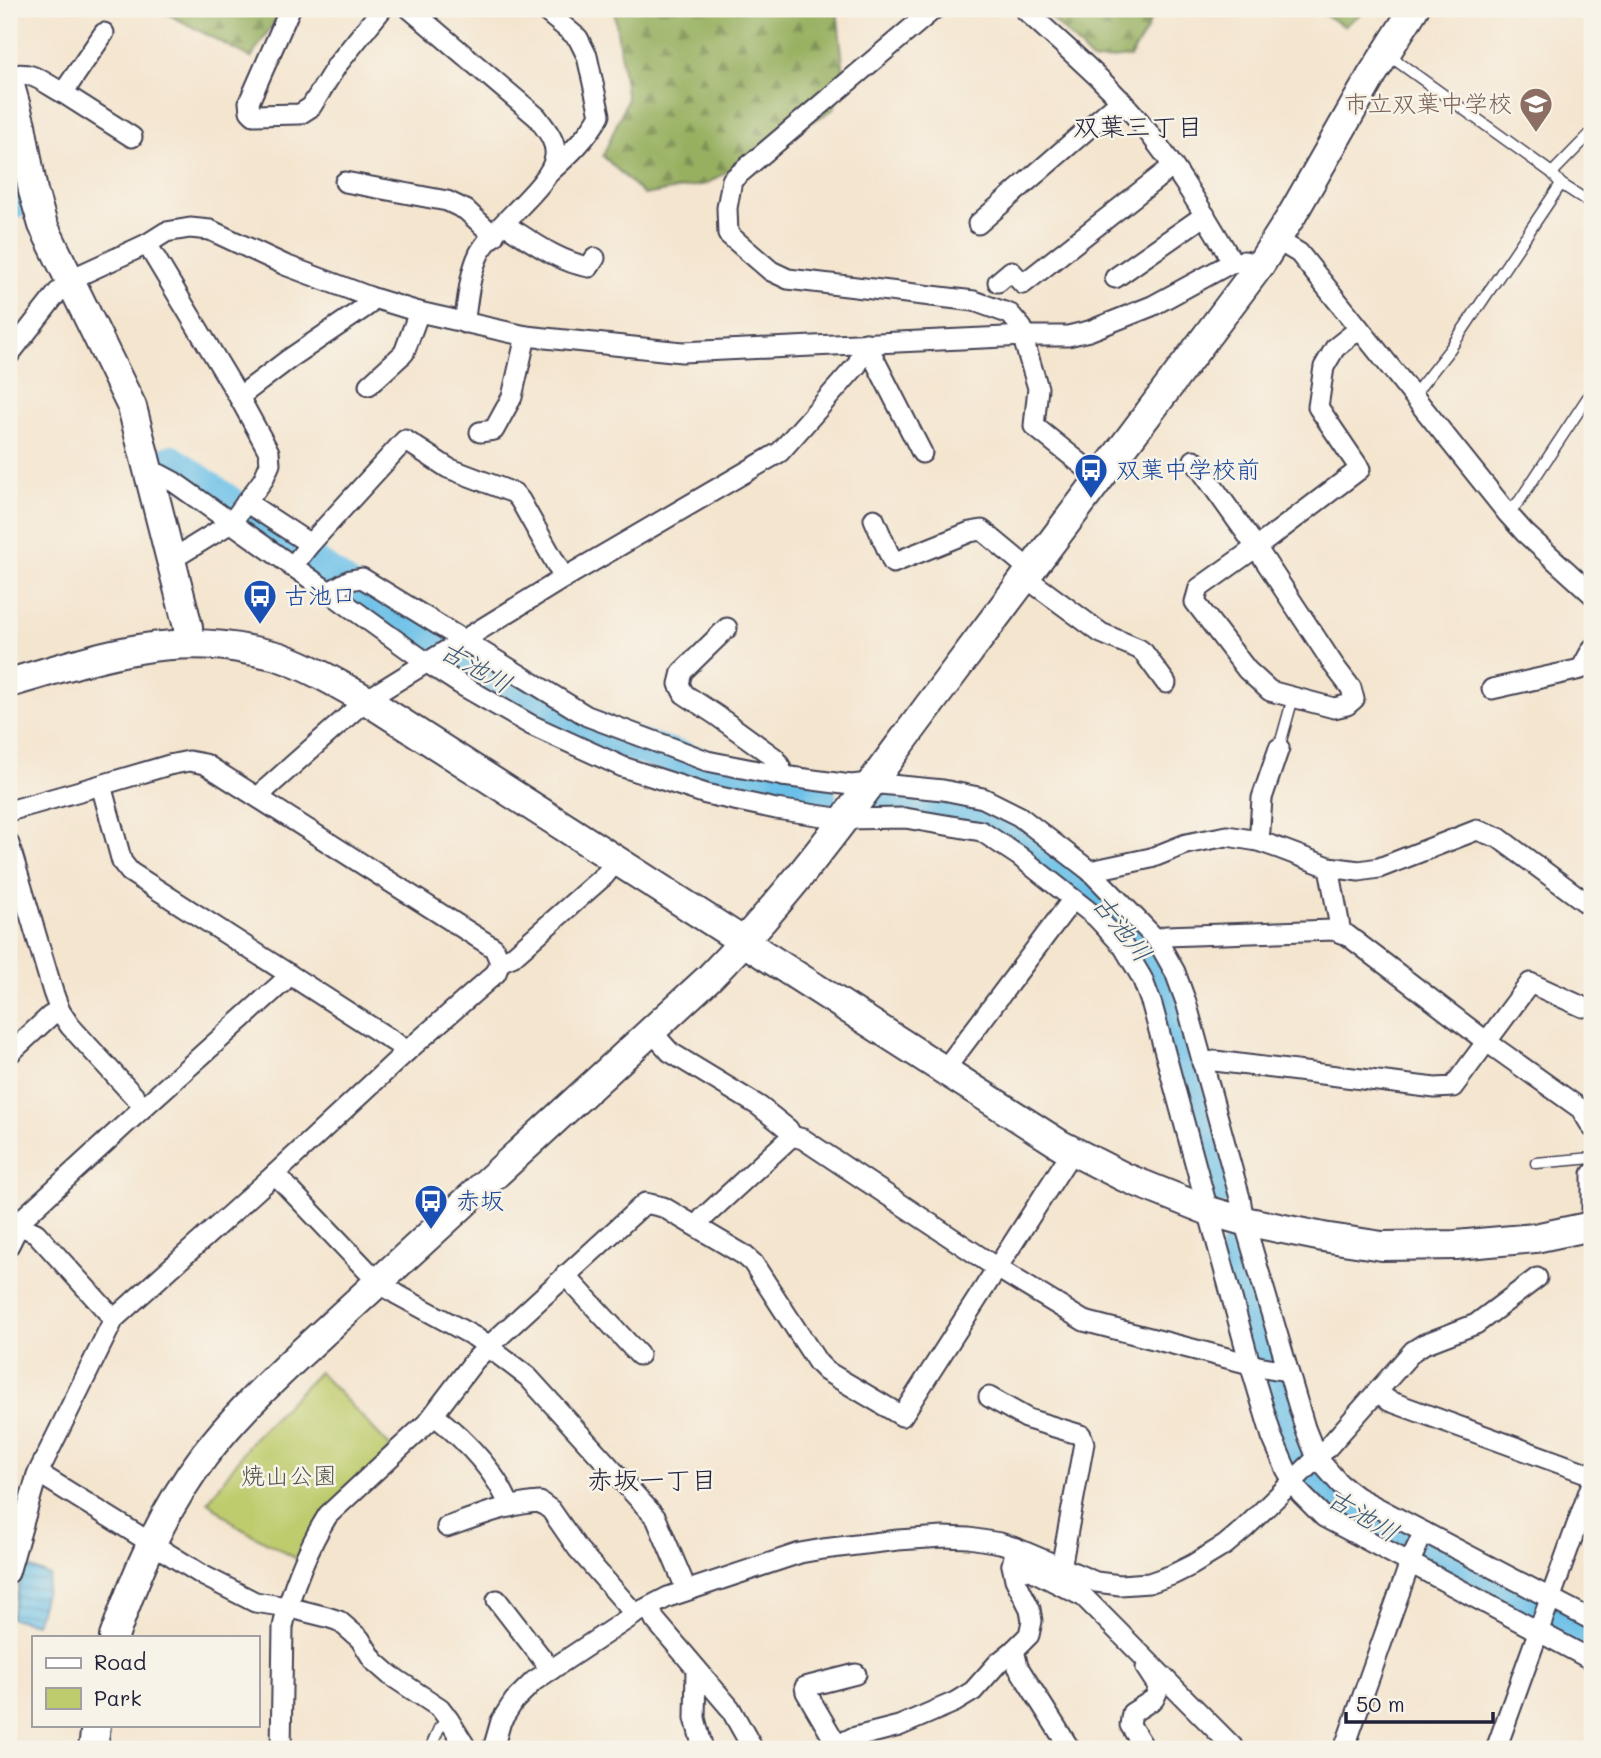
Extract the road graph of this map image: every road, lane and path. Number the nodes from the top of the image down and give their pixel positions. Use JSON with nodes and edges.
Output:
{"nodes":[{"id":1,"x":290,"y":9,"type":"edge"},
{"id":2,"x":382,"y":9,"type":"edge"},
{"id":3,"x":410,"y":9,"type":"edge"},
{"id":4,"x":543,"y":9,"type":"edge"},
{"id":5,"x":934,"y":9,"type":"edge"},
{"id":6,"x":1024,"y":9,"type":"edge"},
{"id":7,"x":1414,"y":9,"type":"edge"},
{"id":8,"x":104,"y":33,"type":"dead end"},
{"id":9,"x":1386,"y":54,"type":"junction"},
{"id":10,"x":9,"y":79,"type":"edge"},
{"id":11,"x":63,"y":93,"type":"junction"},
{"id":12,"x":1121,"y":100,"type":"junction"},
{"id":13,"x":1592,"y":132,"type":"edge"},
{"id":14,"x":132,"y":137,"type":"dead end"},
{"id":15,"x":1173,"y":166,"type":"junction"},
{"id":16,"x":1552,"y":173,"type":"junction"},
{"id":17,"x":548,"y":174,"type":"junction"},
{"id":18,"x":345,"y":181,"type":"dead end"},
{"id":19,"x":1561,"y":184,"type":"junction"},
{"id":20,"x":1592,"y":204,"type":"edge"},
{"id":21,"x":1205,"y":215,"type":"junction"},
{"id":22,"x":978,"y":224,"type":"dead end"},
{"id":23,"x":499,"y":230,"type":"junction"},
{"id":24,"x":1277,"y":240,"type":"junction"},
{"id":25,"x":147,"y":244,"type":"junction"},
{"id":26,"x":595,"y":258,"type":"dead end"},
{"id":27,"x":1231,"y":263,"type":"junction"},
{"id":28,"x":1260,"y":265,"type":"junction"},
{"id":29,"x":1115,"y":278,"type":"dead end"},
{"id":30,"x":71,"y":282,"type":"junction"},
{"id":31,"x":998,"y":282,"type":"dead end"},
{"id":32,"x":370,"y":297,"type":"junction"},
{"id":33,"x":419,"y":312,"type":"junction"},
{"id":34,"x":464,"y":323,"type":"junction"},
{"id":35,"x":1359,"y":329,"type":"junction"},
{"id":36,"x":1026,"y":335,"type":"junction"},
{"id":37,"x":526,"y":336,"type":"junction"},
{"id":38,"x":866,"y":343,"type":"junction"},
{"id":39,"x":9,"y":355,"type":"edge"},
{"id":40,"x":369,"y":385,"type":"dead end"},
{"id":41,"x":1592,"y":391,"type":"edge"},
{"id":42,"x":1413,"y":396,"type":"junction"},
{"id":43,"x":239,"y":397,"type":"junction"},
{"id":44,"x":480,"y":432,"type":"dead end"},
{"id":45,"x":922,"y":453,"type":"dead end"},
{"id":46,"x":1195,"y":460,"type":"dead end"},
{"id":47,"x":149,"y":472,"type":"junction"},
{"id":48,"x":1100,"y":479,"type":"junction"},
{"id":49,"x":239,"y":512,"type":"junction"},
{"id":50,"x":1508,"y":514,"type":"junction"},
{"id":51,"x":874,"y":519,"type":"dead end"},
{"id":52,"x":1256,"y":547,"type":"junction"},
{"id":53,"x":302,"y":554,"type":"junction"},
{"id":54,"x":171,"y":560,"type":"junction"},
{"id":55,"x":1027,"y":574,"type":"junction"},
{"id":56,"x":564,"y":579,"type":"junction"},
{"id":57,"x":337,"y":587,"type":"junction"},
{"id":58,"x":1592,"y":594,"type":"edge"},
{"id":59,"x":727,"y":628,"type":"dead end"},
{"id":60,"x":188,"y":643,"type":"junction"},
{"id":61,"x":458,"y":643,"type":"junction"},
{"id":62,"x":1592,"y":649,"type":"edge"},
{"id":63,"x":430,"y":660,"type":"junction"},
{"id":64,"x":9,"y":683,"type":"edge"},
{"id":65,"x":1166,"y":683,"type":"dead end"},
{"id":66,"x":1492,"y":689,"type":"dead end"},
{"id":67,"x":366,"y":700,"type":"junction"},
{"id":68,"x":1291,"y":705,"type":"dead end"},
{"id":69,"x":1279,"y":748,"type":"joint"},
{"id":70,"x":783,"y":776,"type":"junction"},
{"id":71,"x":870,"y":783,"type":"junction"},
{"id":72,"x":101,"y":785,"type":"junction"},
{"id":73,"x":259,"y":798,"type":"junction"},
{"id":74,"x":9,"y":811,"type":"edge"},
{"id":75,"x":843,"y":819,"type":"junction"},
{"id":76,"x":1258,"y":841,"type":"junction"},
{"id":77,"x":9,"y":844,"type":"edge"},
{"id":78,"x":616,"y":861,"type":"junction"},
{"id":79,"x":1329,"y":867,"type":"junction"},
{"id":80,"x":1090,"y":871,"type":"junction"},
{"id":81,"x":1073,"y":899,"type":"junction"},
{"id":82,"x":1592,"y":907,"type":"edge"},
{"id":83,"x":1341,"y":933,"type":"junction"},
{"id":84,"x":1157,"y":940,"type":"junction"},
{"id":85,"x":745,"y":942,"type":"junction"},
{"id":86,"x":500,"y":962,"type":"junction"},
{"id":87,"x":289,"y":974,"type":"junction"},
{"id":88,"x":1583,"y":1007,"type":"dead end"},
{"id":89,"x":60,"y":1011,"type":"junction"},
{"id":90,"x":652,"y":1032,"type":"junction"},
{"id":91,"x":1487,"y":1042,"type":"junction"},
{"id":92,"x":1165,"y":1050,"type":"junction"},
{"id":93,"x":406,"y":1052,"type":"junction"},
{"id":94,"x":9,"y":1054,"type":"edge"},
{"id":95,"x":1197,"y":1055,"type":"junction"},
{"id":96,"x":945,"y":1069,"type":"junction"},
{"id":97,"x":144,"y":1107,"type":"junction"},
{"id":98,"x":1591,"y":1122,"type":"edge"},
{"id":99,"x":792,"y":1136,"type":"junction"},
{"id":100,"x":1071,"y":1150,"type":"junction"},
{"id":101,"x":1592,"y":1158,"type":"edge"},
{"id":102,"x":1536,"y":1163,"type":"dead end"},
{"id":103,"x":275,"y":1174,"type":"junction"},
{"id":104,"x":1592,"y":1174,"type":"edge"},
{"id":105,"x":1209,"y":1211,"type":"junction"},
{"id":106,"x":1592,"y":1215,"type":"edge"},
{"id":107,"x":1244,"y":1221,"type":"junction"},
{"id":108,"x":19,"y":1225,"type":"junction"},
{"id":109,"x":697,"y":1226,"type":"junction"},
{"id":110,"x":1592,"y":1226,"type":"edge"},
{"id":111,"x":9,"y":1245,"type":"edge"},
{"id":112,"x":997,"y":1268,"type":"junction"},
{"id":113,"x":565,"y":1276,"type":"junction"},
{"id":114,"x":1537,"y":1278,"type":"dead end"},
{"id":115,"x":377,"y":1282,"type":"junction"},
{"id":116,"x":114,"y":1319,"type":"junction"},
{"id":117,"x":489,"y":1346,"type":"junction"},
{"id":118,"x":639,"y":1355,"type":"dead end"},
{"id":119,"x":1254,"y":1365,"type":"junction"},
{"id":120,"x":1284,"y":1369,"type":"junction"},
{"id":121,"x":1378,"y":1392,"type":"junction"},
{"id":122,"x":989,"y":1397,"type":"dead end"},
{"id":123,"x":434,"y":1415,"type":"junction"},
{"id":124,"x":1304,"y":1471,"type":"junction"},
{"id":125,"x":37,"y":1475,"type":"junction"},
{"id":126,"x":1592,"y":1475,"type":"edge"},
{"id":127,"x":1592,"y":1483,"type":"edge"},
{"id":128,"x":510,"y":1507,"type":"junction"},
{"id":129,"x":447,"y":1527,"type":"dead end"},
{"id":130,"x":151,"y":1544,"type":"junction"},
{"id":131,"x":1416,"y":1548,"type":"junction"},
{"id":132,"x":1014,"y":1556,"type":"junction"},
{"id":133,"x":1061,"y":1568,"type":"junction"},
{"id":134,"x":9,"y":1573,"type":"edge"},
{"id":135,"x":685,"y":1591,"type":"junction"},
{"id":136,"x":497,"y":1600,"type":"dead end"},
{"id":137,"x":287,"y":1607,"type":"junction"},
{"id":138,"x":642,"y":1611,"type":"junction"},
{"id":139,"x":1545,"y":1615,"type":"junction"},
{"id":140,"x":1592,"y":1620,"type":"edge"},
{"id":141,"x":114,"y":1636,"type":"edge"},
{"id":142,"x":1131,"y":1643,"type":"junction"},
{"id":143,"x":1014,"y":1650,"type":"junction"},
{"id":144,"x":1592,"y":1660,"type":"edge"},
{"id":145,"x":696,"y":1669,"type":"junction"},
{"id":146,"x":551,"y":1670,"type":"junction"},
{"id":147,"x":856,"y":1674,"type":"dead end"},
{"id":148,"x":449,"y":1720,"type":"junction"},
{"id":149,"x":96,"y":1726,"type":"edge"},
{"id":150,"x":843,"y":1745,"type":"edge"},
{"id":151,"x":93,"y":1749,"type":"edge"},
{"id":152,"x":281,"y":1749,"type":"edge"},
{"id":153,"x":430,"y":1749,"type":"edge"},
{"id":154,"x":467,"y":1749,"type":"edge"},
{"id":155,"x":493,"y":1749,"type":"edge"},
{"id":156,"x":703,"y":1749,"type":"edge"},
{"id":157,"x":753,"y":1749,"type":"edge"},
{"id":158,"x":1070,"y":1749,"type":"edge"},
{"id":159,"x":1145,"y":1749,"type":"edge"},
{"id":160,"x":1235,"y":1749,"type":"edge"},
{"id":161,"x":1344,"y":1749,"type":"edge"},
{"id":162,"x":1496,"y":1749,"type":"edge"}],
"edges":[{"from":1,"to":2,"type":"street"},
{"from":3,"to":17,"type":"street"},
{"from":4,"to":17,"type":"street"},
{"from":5,"to":36,"type":"street"},
{"from":6,"to":12,"type":"street"},
{"from":7,"to":9,"type":"street"},
{"from":8,"to":11,"type":"street"},
{"from":9,"to":16,"type":"lane"},
{"from":9,"to":24,"type":"street"},
{"from":10,"to":11,"type":"street"},
{"from":10,"to":30,"type":"street"},
{"from":11,"to":14,"type":"street"},
{"from":12,"to":15,"type":"street"},
{"from":12,"to":22,"type":"street"},
{"from":13,"to":16,"type":"lane"},
{"from":15,"to":21,"type":"street"},
{"from":15,"to":31,"type":"street"},
{"from":16,"to":19,"type":"lane"},
{"from":17,"to":23,"type":"street"},
{"from":18,"to":23,"type":"street"},
{"from":19,"to":20,"type":"lane"},
{"from":19,"to":42,"type":"lane"},
{"from":21,"to":27,"type":"street"},
{"from":21,"to":29,"type":"street"},
{"from":23,"to":26,"type":"street"},
{"from":23,"to":34,"type":"street"},
{"from":24,"to":28,"type":"street"},
{"from":24,"to":35,"type":"street"},
{"from":25,"to":30,"type":"street"},
{"from":25,"to":32,"type":"street"},
{"from":25,"to":43,"type":"street"},
{"from":27,"to":28,"type":"street"},
{"from":27,"to":36,"type":"street"},
{"from":28,"to":48,"type":"street"},
{"from":30,"to":39,"type":"street"},
{"from":30,"to":47,"type":"street"},
{"from":32,"to":33,"type":"street"},
{"from":32,"to":43,"type":"street"},
{"from":33,"to":34,"type":"street"},
{"from":33,"to":40,"type":"street"},
{"from":34,"to":37,"type":"street"},
{"from":35,"to":42,"type":"street"},
{"from":35,"to":52,"type":"street"},
{"from":36,"to":38,"type":"street"},
{"from":36,"to":48,"type":"street"},
{"from":37,"to":38,"type":"street"},
{"from":37,"to":44,"type":"street"},
{"from":38,"to":45,"type":"street"},
{"from":38,"to":56,"type":"street"},
{"from":41,"to":50,"type":"lane"},
{"from":42,"to":50,"type":"street"},
{"from":43,"to":49,"type":"street"},
{"from":46,"to":52,"type":"street"},
{"from":47,"to":49,"type":"street"},
{"from":47,"to":54,"type":"street"},
{"from":48,"to":55,"type":"street"},
{"from":49,"to":53,"type":"street"},
{"from":49,"to":53,"type":"street"},
{"from":49,"to":54,"type":"street"},
{"from":50,"to":58,"type":"street"},
{"from":51,"to":55,"type":"street"},
{"from":52,"to":52,"type":"street"},
{"from":53,"to":56,"type":"street"},
{"from":53,"to":57,"type":"street"},
{"from":54,"to":60,"type":"street"},
{"from":55,"to":65,"type":"street"},
{"from":55,"to":71,"type":"street"},
{"from":56,"to":61,"type":"street"},
{"from":57,"to":61,"type":"street"},
{"from":57,"to":63,"type":"street"},
{"from":59,"to":70,"type":"street"},
{"from":60,"to":64,"type":"street"},
{"from":60,"to":67,"type":"street"},
{"from":61,"to":63,"type":"street"},
{"from":61,"to":70,"type":"street"},
{"from":62,"to":66,"type":"street"},
{"from":63,"to":67,"type":"street"},
{"from":63,"to":75,"type":"street"},
{"from":67,"to":73,"type":"street"},
{"from":67,"to":78,"type":"street"},
{"from":68,"to":69,"type":"lane"},
{"from":69,"to":76,"type":"street"},
{"from":70,"to":71,"type":"street"},
{"from":71,"to":75,"type":"street"},
{"from":71,"to":80,"type":"street"},
{"from":72,"to":73,"type":"street"},
{"from":72,"to":74,"type":"street"},
{"from":72,"to":87,"type":"street"},
{"from":73,"to":86,"type":"street"},
{"from":75,"to":81,"type":"street"},
{"from":75,"to":85,"type":"street"},
{"from":76,"to":79,"type":"street"},
{"from":76,"to":80,"type":"street"},
{"from":77,"to":89,"type":"street"},
{"from":78,"to":85,"type":"street"},
{"from":78,"to":86,"type":"street"},
{"from":79,"to":82,"type":"street"},
{"from":79,"to":83,"type":"street"},
{"from":80,"to":84,"type":"street"},
{"from":81,"to":92,"type":"street"},
{"from":81,"to":96,"type":"street"},
{"from":83,"to":84,"type":"street"},
{"from":83,"to":91,"type":"street"},
{"from":84,"to":95,"type":"street"},
{"from":85,"to":90,"type":"street"},
{"from":85,"to":96,"type":"street"},
{"from":86,"to":93,"type":"street"},
{"from":87,"to":93,"type":"street"},
{"from":87,"to":97,"type":"street"},
{"from":88,"to":91,"type":"street"},
{"from":89,"to":94,"type":"street"},
{"from":89,"to":97,"type":"street"},
{"from":90,"to":99,"type":"street"},
{"from":90,"to":115,"type":"street"},
{"from":91,"to":95,"type":"street"},
{"from":91,"to":98,"type":"street"},
{"from":92,"to":95,"type":"street"},
{"from":92,"to":105,"type":"street"},
{"from":93,"to":103,"type":"street"},
{"from":95,"to":107,"type":"street"},
{"from":96,"to":100,"type":"street"},
{"from":97,"to":108,"type":"street"},
{"from":99,"to":109,"type":"street"},
{"from":99,"to":112,"type":"street"},
{"from":100,"to":105,"type":"street"},
{"from":100,"to":112,"type":"street"},
{"from":101,"to":102,"type":"lane"},
{"from":103,"to":115,"type":"street"},
{"from":103,"to":116,"type":"street"},
{"from":104,"to":106,"type":"street"},
{"from":105,"to":107,"type":"street"},
{"from":105,"to":119,"type":"street"},
{"from":107,"to":110,"type":"street"},
{"from":107,"to":120,"type":"street"},
{"from":108,"to":111,"type":"street"},
{"from":108,"to":116,"type":"street"},
{"from":109,"to":112,"type":"street"},
{"from":109,"to":113,"type":"street"},
{"from":112,"to":119,"type":"street"},
{"from":113,"to":117,"type":"street"},
{"from":113,"to":118,"type":"street"},
{"from":114,"to":121,"type":"street"},
{"from":115,"to":117,"type":"street"},
{"from":115,"to":130,"type":"street"},
{"from":116,"to":125,"type":"street"},
{"from":117,"to":123,"type":"street"},
{"from":117,"to":135,"type":"street"},
{"from":119,"to":120,"type":"street"},
{"from":119,"to":124,"type":"street"},
{"from":120,"to":124,"type":"street"},
{"from":121,"to":124,"type":"street"},
{"from":121,"to":126,"type":"street"},
{"from":122,"to":133,"type":"street"},
{"from":123,"to":128,"type":"street"},
{"from":123,"to":137,"type":"street"},
{"from":124,"to":131,"type":"street"},
{"from":124,"to":131,"type":"street"},
{"from":124,"to":133,"type":"street"},
{"from":125,"to":130,"type":"street"},
{"from":125,"to":134,"type":"street"},
{"from":127,"to":139,"type":"street"},
{"from":128,"to":129,"type":"street"},
{"from":128,"to":138,"type":"street"},
{"from":130,"to":137,"type":"street"},
{"from":130,"to":141,"type":"street"},
{"from":131,"to":139,"type":"street"},
{"from":131,"to":139,"type":"street"},
{"from":131,"to":161,"type":"street"},
{"from":132,"to":133,"type":"street"},
{"from":132,"to":135,"type":"street"},
{"from":132,"to":142,"type":"street"},
{"from":132,"to":143,"type":"street"},
{"from":135,"to":138,"type":"street"},
{"from":136,"to":146,"type":"street"},
{"from":137,"to":148,"type":"street"},
{"from":137,"to":152,"type":"street"},
{"from":138,"to":145,"type":"street"},
{"from":138,"to":146,"type":"street"},
{"from":139,"to":140,"type":"street"},
{"from":139,"to":144,"type":"street"},
{"from":139,"to":162,"type":"street"},
{"from":142,"to":159,"type":"street"},
{"from":142,"to":160,"type":"street"},
{"from":143,"to":150,"type":"street"},
{"from":143,"to":158,"type":"street"},
{"from":145,"to":156,"type":"street"},
{"from":145,"to":157,"type":"street"},
{"from":146,"to":155,"type":"street"},
{"from":147,"to":150,"type":"street"},
{"from":148,"to":153,"type":"lane"},
{"from":148,"to":154,"type":"street"},
{"from":149,"to":151,"type":"street"}]}
